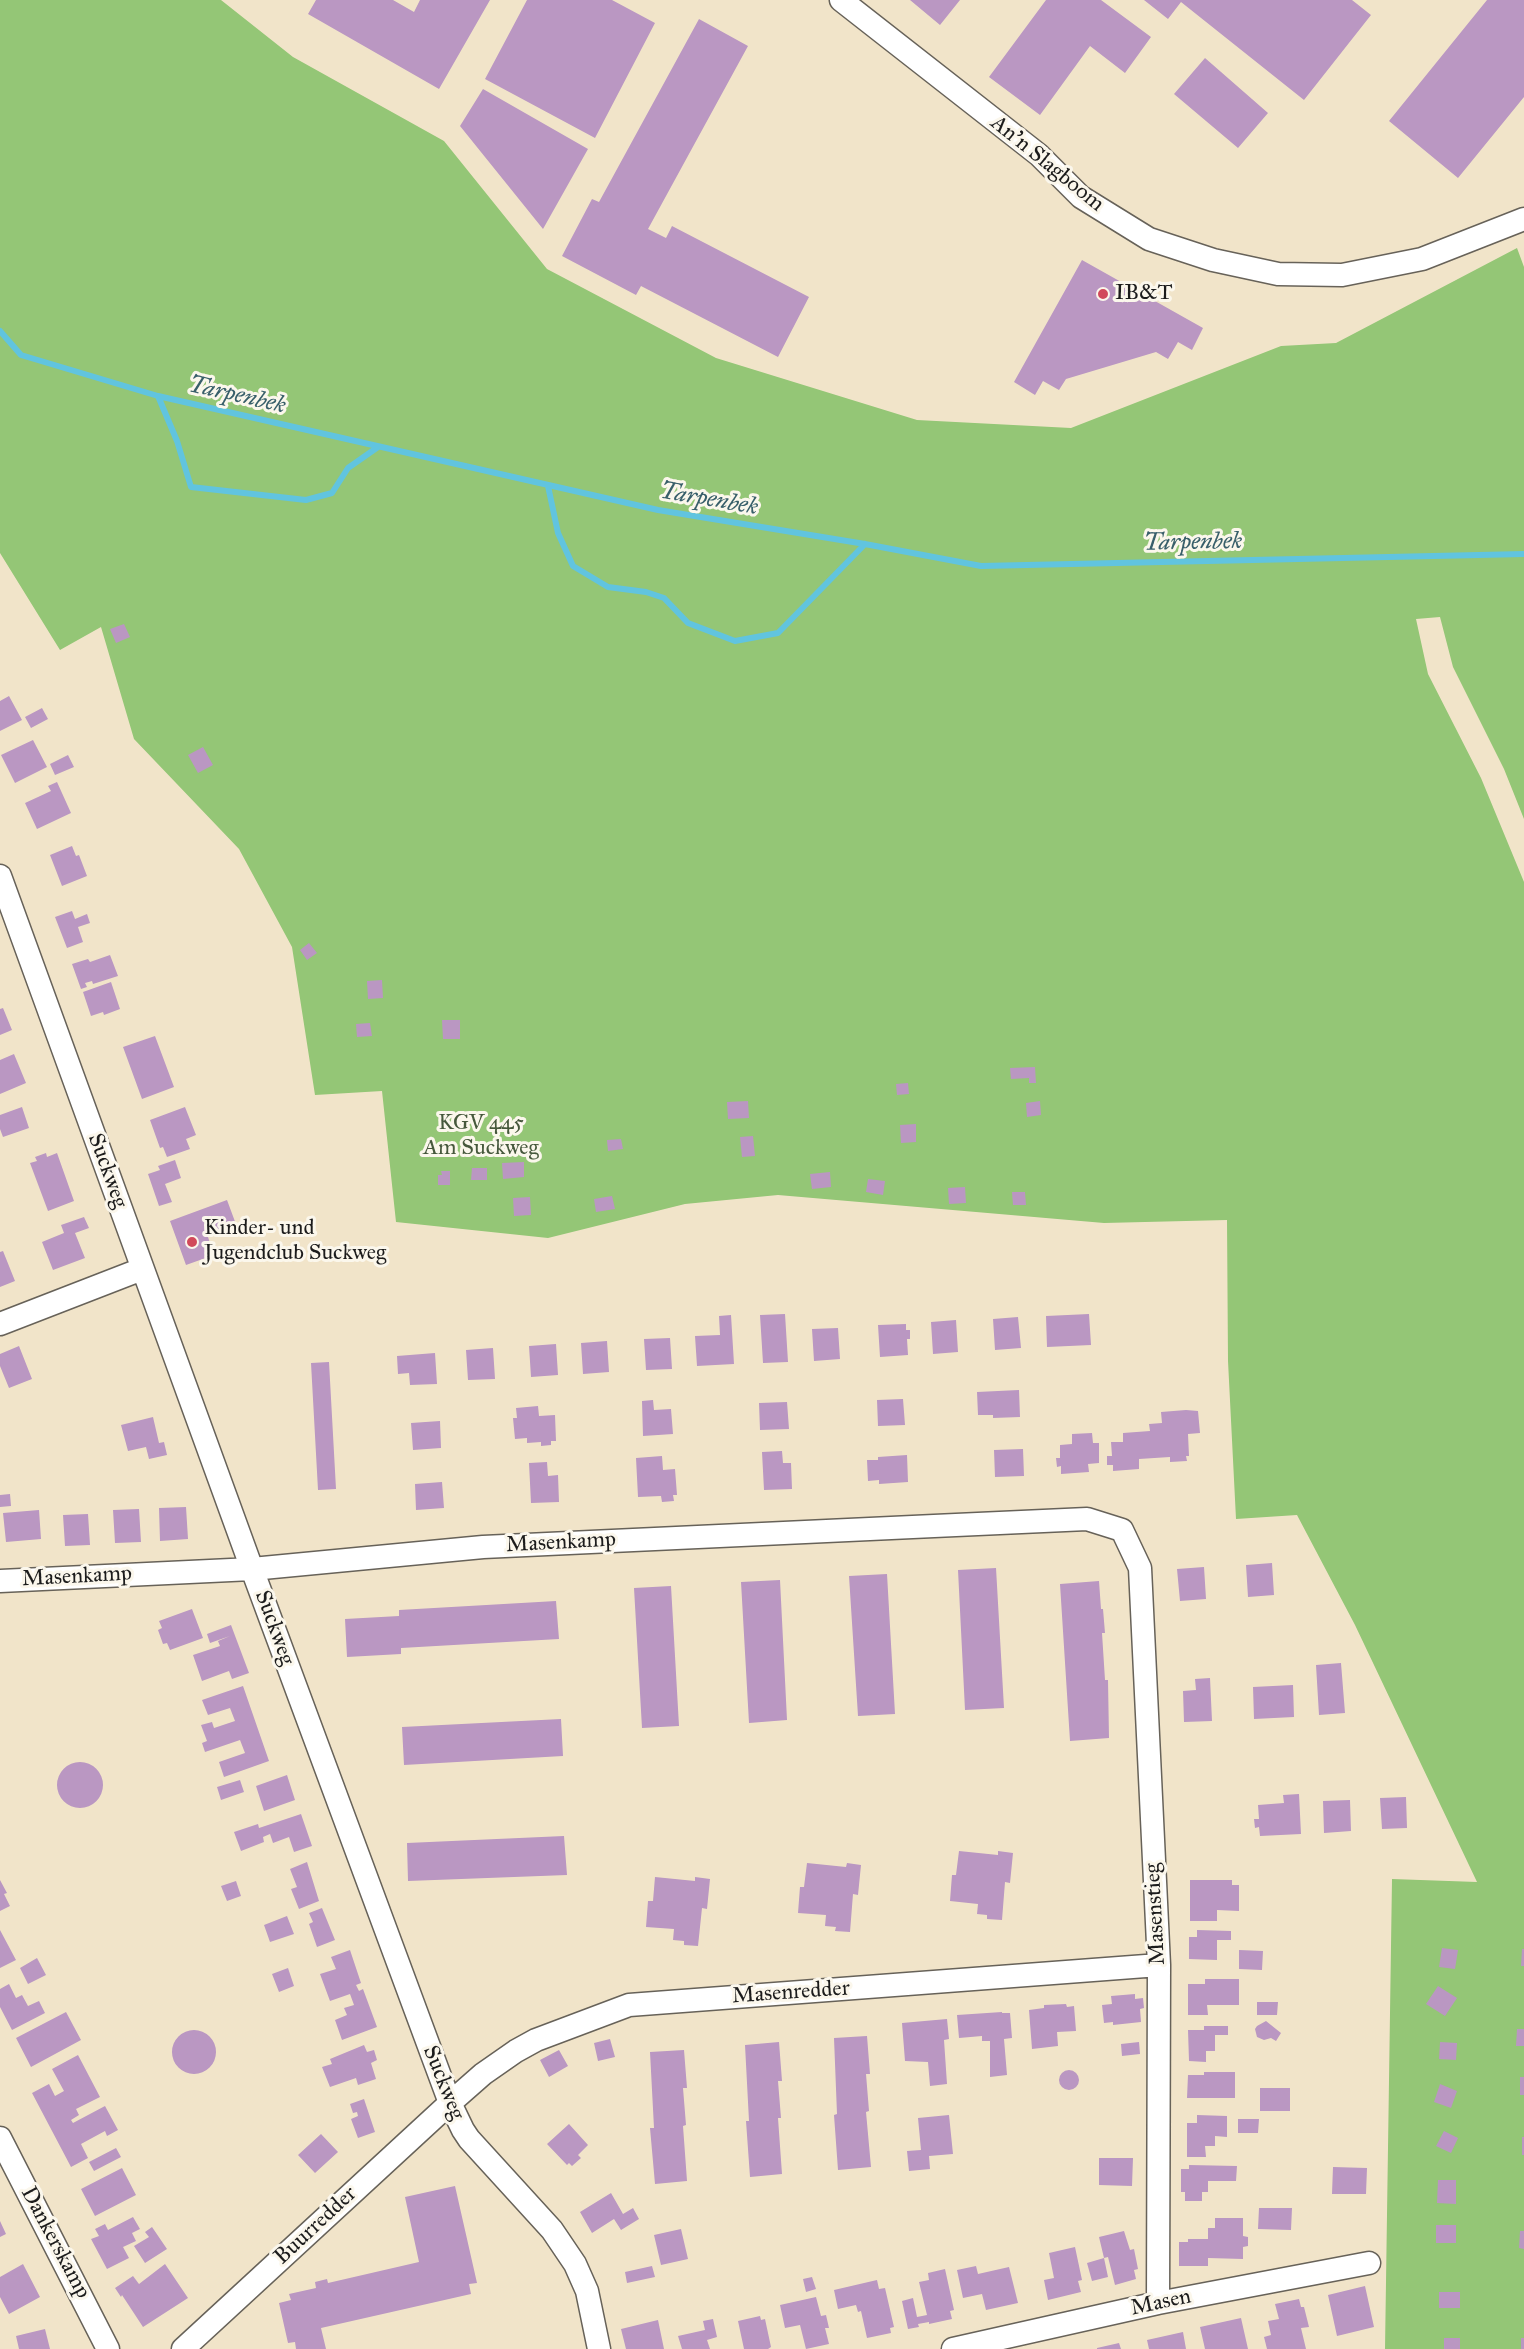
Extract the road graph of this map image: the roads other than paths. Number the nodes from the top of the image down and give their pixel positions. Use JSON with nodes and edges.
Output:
{"nodes":[{"id":1,"x":841,"y":0,"type":"edge"},
{"id":2,"x":1524,"y":219,"type":"edge"},
{"id":3,"x":0,"y":876,"type":"edge"},
{"id":4,"x":7,"y":917,"type":"edge"},
{"id":5,"x":142,"y":1269,"type":"junction"},
{"id":6,"x":0,"y":1324,"type":"edge"},
{"id":7,"x":1122,"y":1530,"type":"joint"},
{"id":8,"x":252,"y":1569,"type":"junction"},
{"id":9,"x":0,"y":1581,"type":"edge"},
{"id":10,"x":1159,"y":1965,"type":"junction"},
{"id":11,"x":450,"y":2103,"type":"junction"},
{"id":12,"x":0,"y":2138,"type":"edge"},
{"id":13,"x":1369,"y":2263,"type":"dead end"},
{"id":14,"x":1158,"y":2303,"type":"junction"},
{"id":15,"x":108,"y":2349,"type":"edge"},
{"id":16,"x":183,"y":2349,"type":"edge"},
{"id":17,"x":599,"y":2349,"type":"edge"},
{"id":18,"x":953,"y":2349,"type":"edge"}],
"edges":[{"from":1,"to":2,"type":"street","name":"An'n Slagboom"},
{"from":3,"to":4,"type":"street","name":"Suckweg"},
{"from":4,"to":5,"type":"street","name":"Suckweg"},
{"from":5,"to":6,"type":"street"},
{"from":5,"to":8,"type":"street","name":"Suckweg"},
{"from":7,"to":8,"type":"street","name":"Masenkamp"},
{"from":7,"to":10,"type":"street","name":"Masenstieg"},
{"from":8,"to":9,"type":"street","name":"Masenkamp"},
{"from":8,"to":11,"type":"street","name":"Suckweg"},
{"from":10,"to":11,"type":"street","name":"Masenredder"},
{"from":10,"to":14,"type":"street","name":"Masenstieg"},
{"from":11,"to":16,"type":"street","name":"Buurredder"},
{"from":11,"to":17,"type":"street","name":"Suckweg"},
{"from":12,"to":15,"type":"street","name":"Dankerskamp"},
{"from":13,"to":14,"type":"street","name":"Masen"},
{"from":14,"to":18,"type":"street","name":"Masen"}]}
